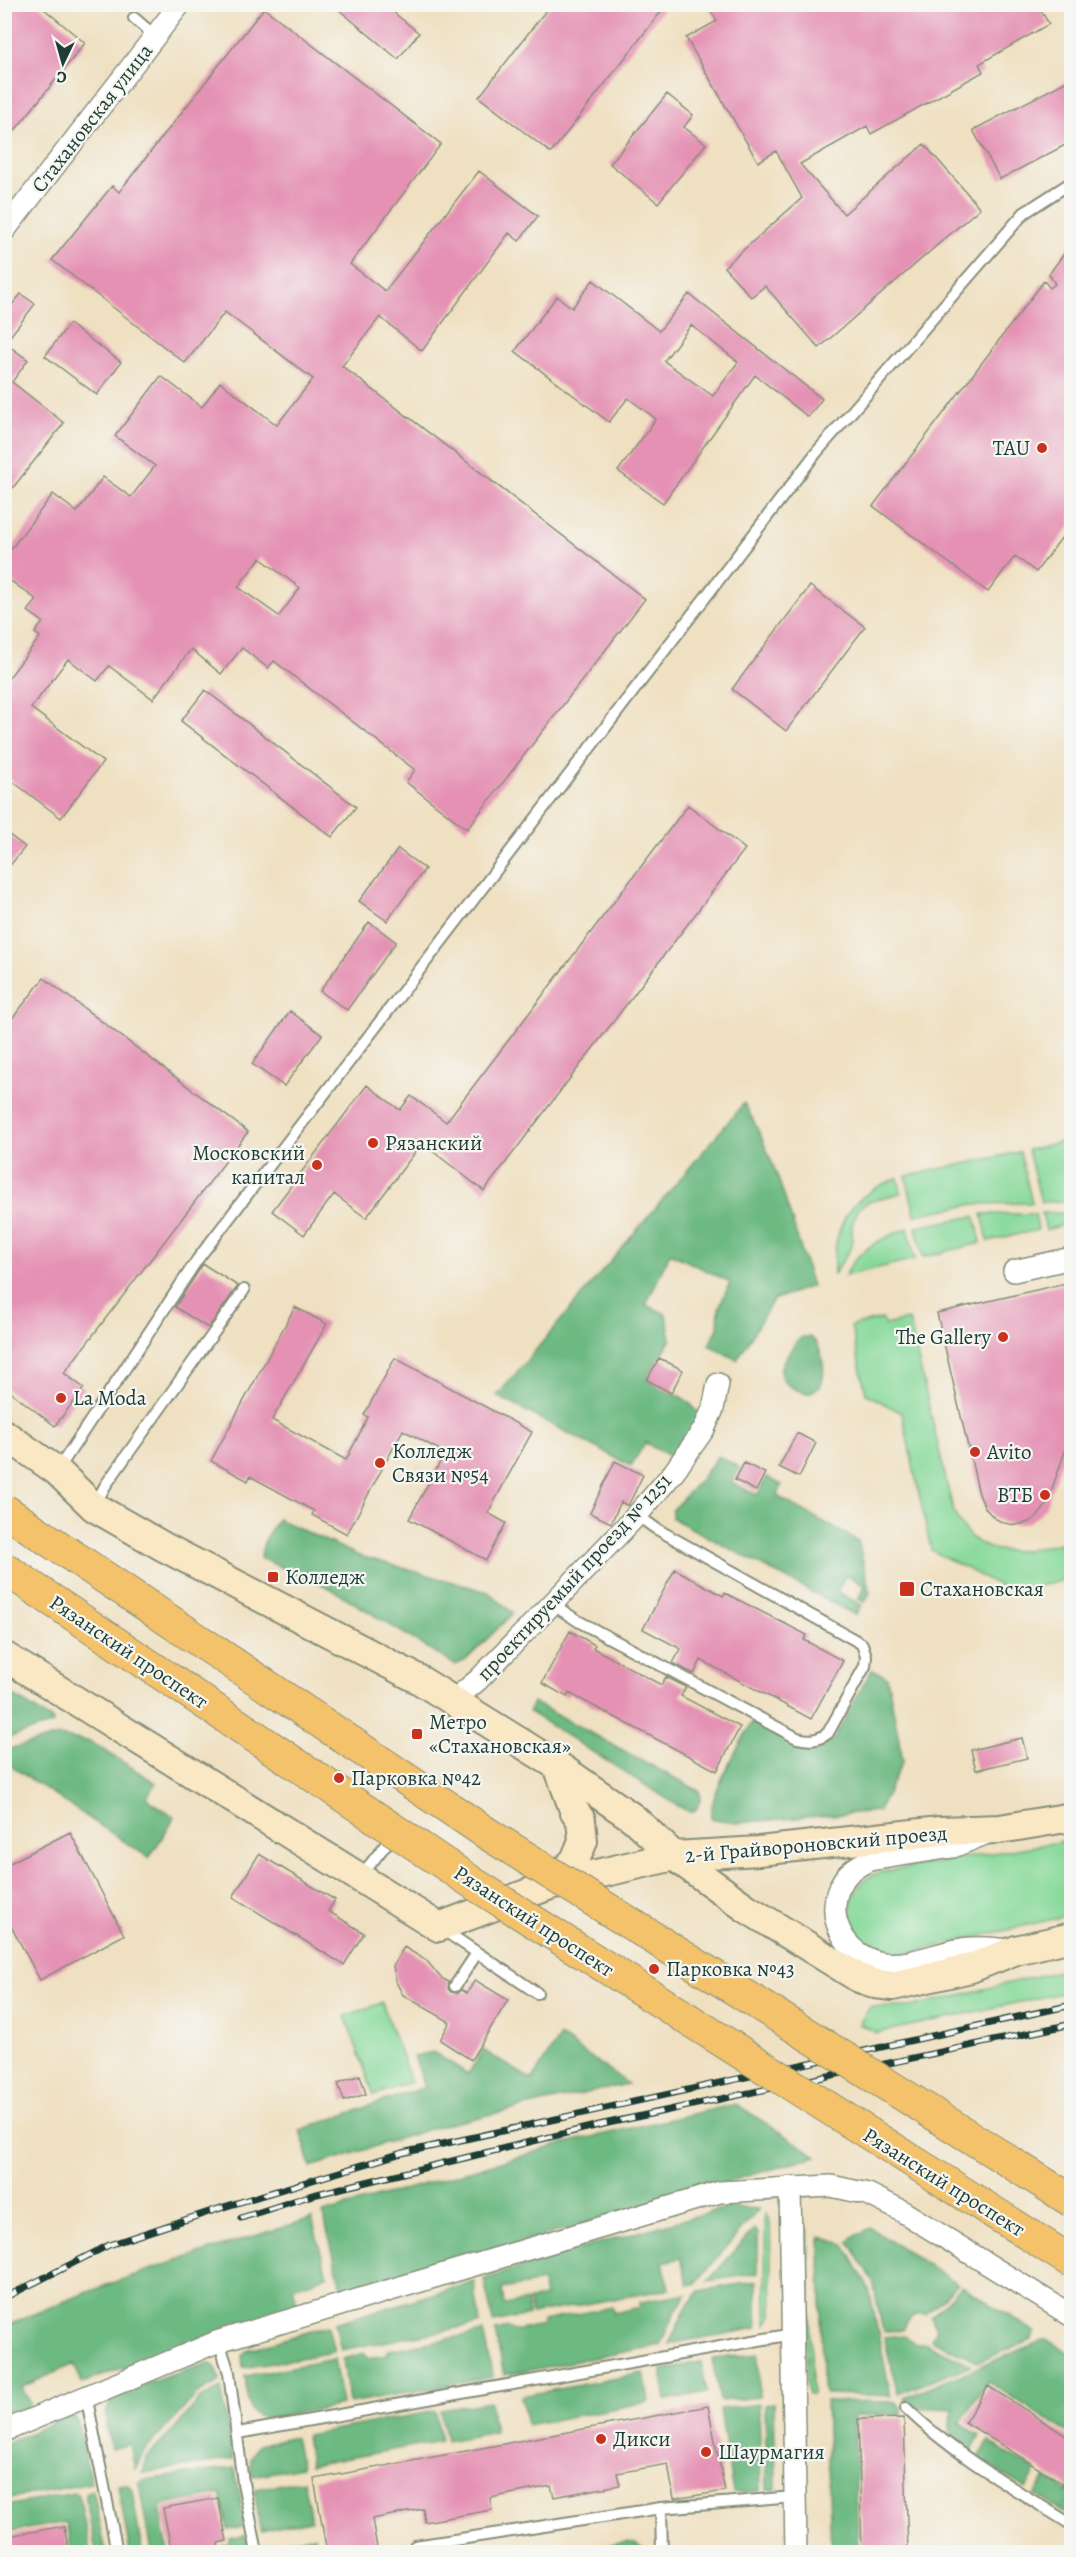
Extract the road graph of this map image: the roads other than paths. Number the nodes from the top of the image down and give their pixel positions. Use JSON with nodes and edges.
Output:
{"nodes":[{"id":1,"x":180,"y":4,"type":"edge"},
{"id":2,"x":134,"y":18,"type":"dead end"},
{"id":3,"x":155,"y":36,"type":"junction"},
{"id":4,"x":1071,"y":182,"type":"edge"},
{"id":5,"x":4,"y":231,"type":"edge"},
{"id":6,"x":1071,"y":1258,"type":"edge"},
{"id":7,"x":1014,"y":1271,"type":"dead end"},
{"id":8,"x":244,"y":1290,"type":"dead end"},
{"id":9,"x":718,"y":1384,"type":"dead end"},
{"id":10,"x":4,"y":1434,"type":"edge"},
{"id":11,"x":57,"y":1471,"type":"junction"},
{"id":12,"x":94,"y":1507,"type":"junction"},
{"id":13,"x":4,"y":1510,"type":"edge"},
{"id":14,"x":637,"y":1515,"type":"junction"},
{"id":15,"x":4,"y":1568,"type":"edge"},
{"id":16,"x":552,"y":1604,"type":"junction"},
{"id":17,"x":4,"y":1656,"type":"edge"},
{"id":18,"x":454,"y":1700,"type":"junction"},
{"id":19,"x":558,"y":1766,"type":"junction"},
{"id":20,"x":1071,"y":1817,"type":"edge"},
{"id":21,"x":1000,"y":1829,"type":"junction"},
{"id":22,"x":387,"y":1843,"type":"dead end"},
{"id":23,"x":674,"y":1856,"type":"junction"},
{"id":24,"x":360,"y":1877,"type":"junction"},
{"id":25,"x":550,"y":1885,"type":"junction"},
{"id":26,"x":439,"y":1927,"type":"junction"},
{"id":27,"x":1071,"y":1937,"type":"edge"},
{"id":28,"x":1016,"y":1950,"type":"junction"},
{"id":29,"x":477,"y":1953,"type":"junction"},
{"id":30,"x":455,"y":1986,"type":"dead end"},
{"id":31,"x":537,"y":1993,"type":"dead end"},
{"id":32,"x":790,"y":2187,"type":"junction"},
{"id":33,"x":1071,"y":2201,"type":"edge"},
{"id":34,"x":1071,"y":2262,"type":"edge"},
{"id":35,"x":1071,"y":2316,"type":"edge"},
{"id":36,"x":793,"y":2334,"type":"junction"},
{"id":37,"x":219,"y":2341,"type":"junction"},
{"id":38,"x":86,"y":2395,"type":"junction"},
{"id":39,"x":906,"y":2408,"type":"dead end"},
{"id":40,"x":4,"y":2431,"type":"edge"},
{"id":41,"x":238,"y":2433,"type":"junction"},
{"id":42,"x":794,"y":2496,"type":"junction"},
{"id":43,"x":661,"y":2508,"type":"junction"},
{"id":44,"x":1071,"y":2525,"type":"edge"},
{"id":45,"x":117,"y":2553,"type":"edge"},
{"id":46,"x":257,"y":2553,"type":"edge"},
{"id":47,"x":416,"y":2553,"type":"edge"},
{"id":48,"x":662,"y":2553,"type":"edge"},
{"id":49,"x":796,"y":2553,"type":"edge"}],
"edges":[{"from":1,"to":3,"type":"street","name":"Стахановская улица"},
{"from":2,"to":3,"type":"lane"},
{"from":3,"to":5,"type":"street","name":"Стахановская улица"},
{"from":4,"to":11,"type":"lane"},
{"from":6,"to":7,"type":"street"},
{"from":8,"to":12,"type":"lane"},
{"from":9,"to":14,"type":"street","name":"проектируемый проезд № 1251"},
{"from":10,"to":11,"type":"main road"},
{"from":11,"to":12,"type":"main road"},
{"from":12,"to":18,"type":"main road"},
{"from":13,"to":33,"type":"main road","bridge":true},
{"from":14,"to":16,"type":"street","name":"проектируемый проезд № 1251"},
{"from":14,"to":16,"type":"lane"},
{"from":15,"to":34,"type":"main road","name":"Рязанский проспект","bridge":true},
{"from":16,"to":18,"type":"street","name":"проектируемый проезд № 1251"},
{"from":17,"to":24,"type":"main road"},
{"from":18,"to":19,"type":"main road"},
{"from":19,"to":23,"type":"main road"},
{"from":19,"to":25,"type":"main road"},
{"from":20,"to":21,"type":"main road","name":"2-й Грайвороновский проезд"},
{"from":21,"to":23,"type":"main road","name":"2-й Грайвороновский проезд"},
{"from":21,"to":28,"type":"street"},
{"from":22,"to":24,"type":"lane"},
{"from":23,"to":25,"type":"main road"},
{"from":23,"to":28,"type":"main road","name":"2-й Грайвороновский проезд"},
{"from":24,"to":26,"type":"main road"},
{"from":25,"to":26,"type":"main road"},
{"from":26,"to":29,"type":"lane"},
{"from":27,"to":28,"type":"main road","name":"2-й Грайвороновский проезд"},
{"from":29,"to":30,"type":"lane"},
{"from":29,"to":31,"type":"lane"},
{"from":32,"to":35,"type":"street"},
{"from":32,"to":36,"type":"street"},
{"from":32,"to":37,"type":"street"},
{"from":36,"to":41,"type":"lane"},
{"from":36,"to":42,"type":"street"},
{"from":37,"to":38,"type":"street"},
{"from":37,"to":41,"type":"lane"},
{"from":38,"to":40,"type":"street"},
{"from":38,"to":45,"type":"lane"},
{"from":39,"to":44,"type":"lane"},
{"from":41,"to":46,"type":"lane"},
{"from":42,"to":43,"type":"lane"},
{"from":42,"to":49,"type":"street"},
{"from":43,"to":47,"type":"lane"},
{"from":43,"to":48,"type":"lane"}]}
